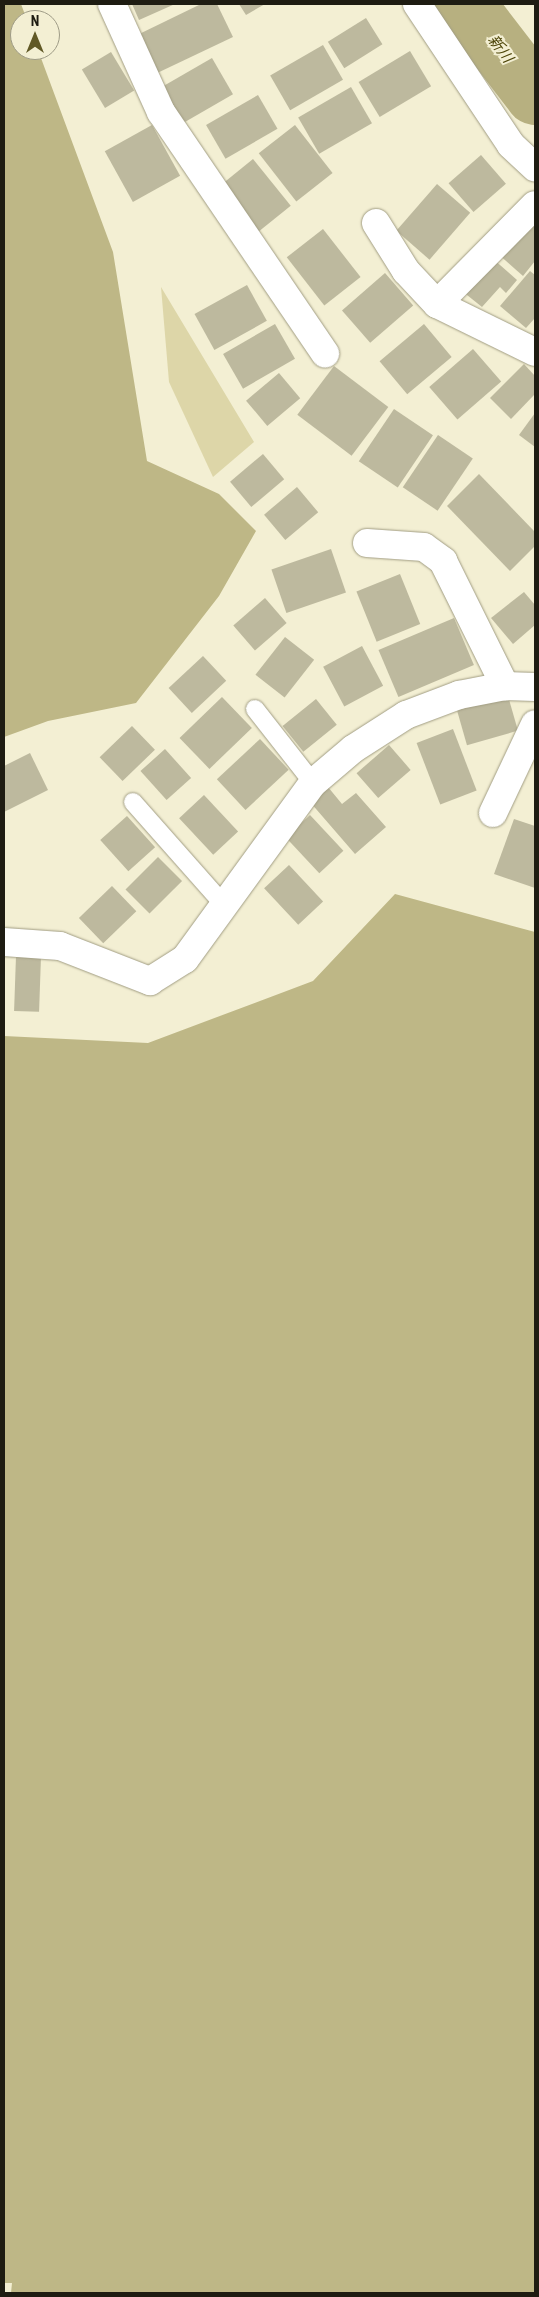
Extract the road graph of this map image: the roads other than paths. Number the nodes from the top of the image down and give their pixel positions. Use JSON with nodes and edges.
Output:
{"nodes":[{"id":1,"x":112,"y":4,"type":"edge"},
{"id":2,"x":416,"y":4,"type":"edge"},
{"id":3,"x":535,"y":167,"type":"edge"},
{"id":4,"x":535,"y":205,"type":"edge"},
{"id":5,"x":376,"y":223,"type":"dead end"},
{"id":6,"x":437,"y":304,"type":"junction"},
{"id":7,"x":535,"y":352,"type":"edge"},
{"id":8,"x":325,"y":353,"type":"dead end"},
{"id":9,"x":367,"y":543,"type":"dead end"},
{"id":10,"x":505,"y":686,"type":"junction"},
{"id":11,"x":535,"y":687,"type":"edge"},
{"id":12,"x":255,"y":710,"type":"dead end"},
{"id":13,"x":535,"y":724,"type":"edge"},
{"id":14,"x":313,"y":783,"type":"junction"},
{"id":15,"x":134,"y":802,"type":"dead end"},
{"id":16,"x":494,"y":813,"type":"dead end"},
{"id":17,"x":224,"y":906,"type":"junction"},
{"id":18,"x":4,"y":942,"type":"edge"}],
"edges":[{"from":1,"to":8,"type":"street"},
{"from":2,"to":3,"type":"street"},
{"from":4,"to":6,"type":"street"},
{"from":5,"to":6,"type":"street"},
{"from":6,"to":7,"type":"street"},
{"from":9,"to":10,"type":"street"},
{"from":10,"to":11,"type":"street"},
{"from":10,"to":14,"type":"street"},
{"from":12,"to":14,"type":"lane"},
{"from":13,"to":16,"type":"street"},
{"from":14,"to":17,"type":"street"},
{"from":15,"to":17,"type":"lane"},
{"from":17,"to":18,"type":"street"}]}
